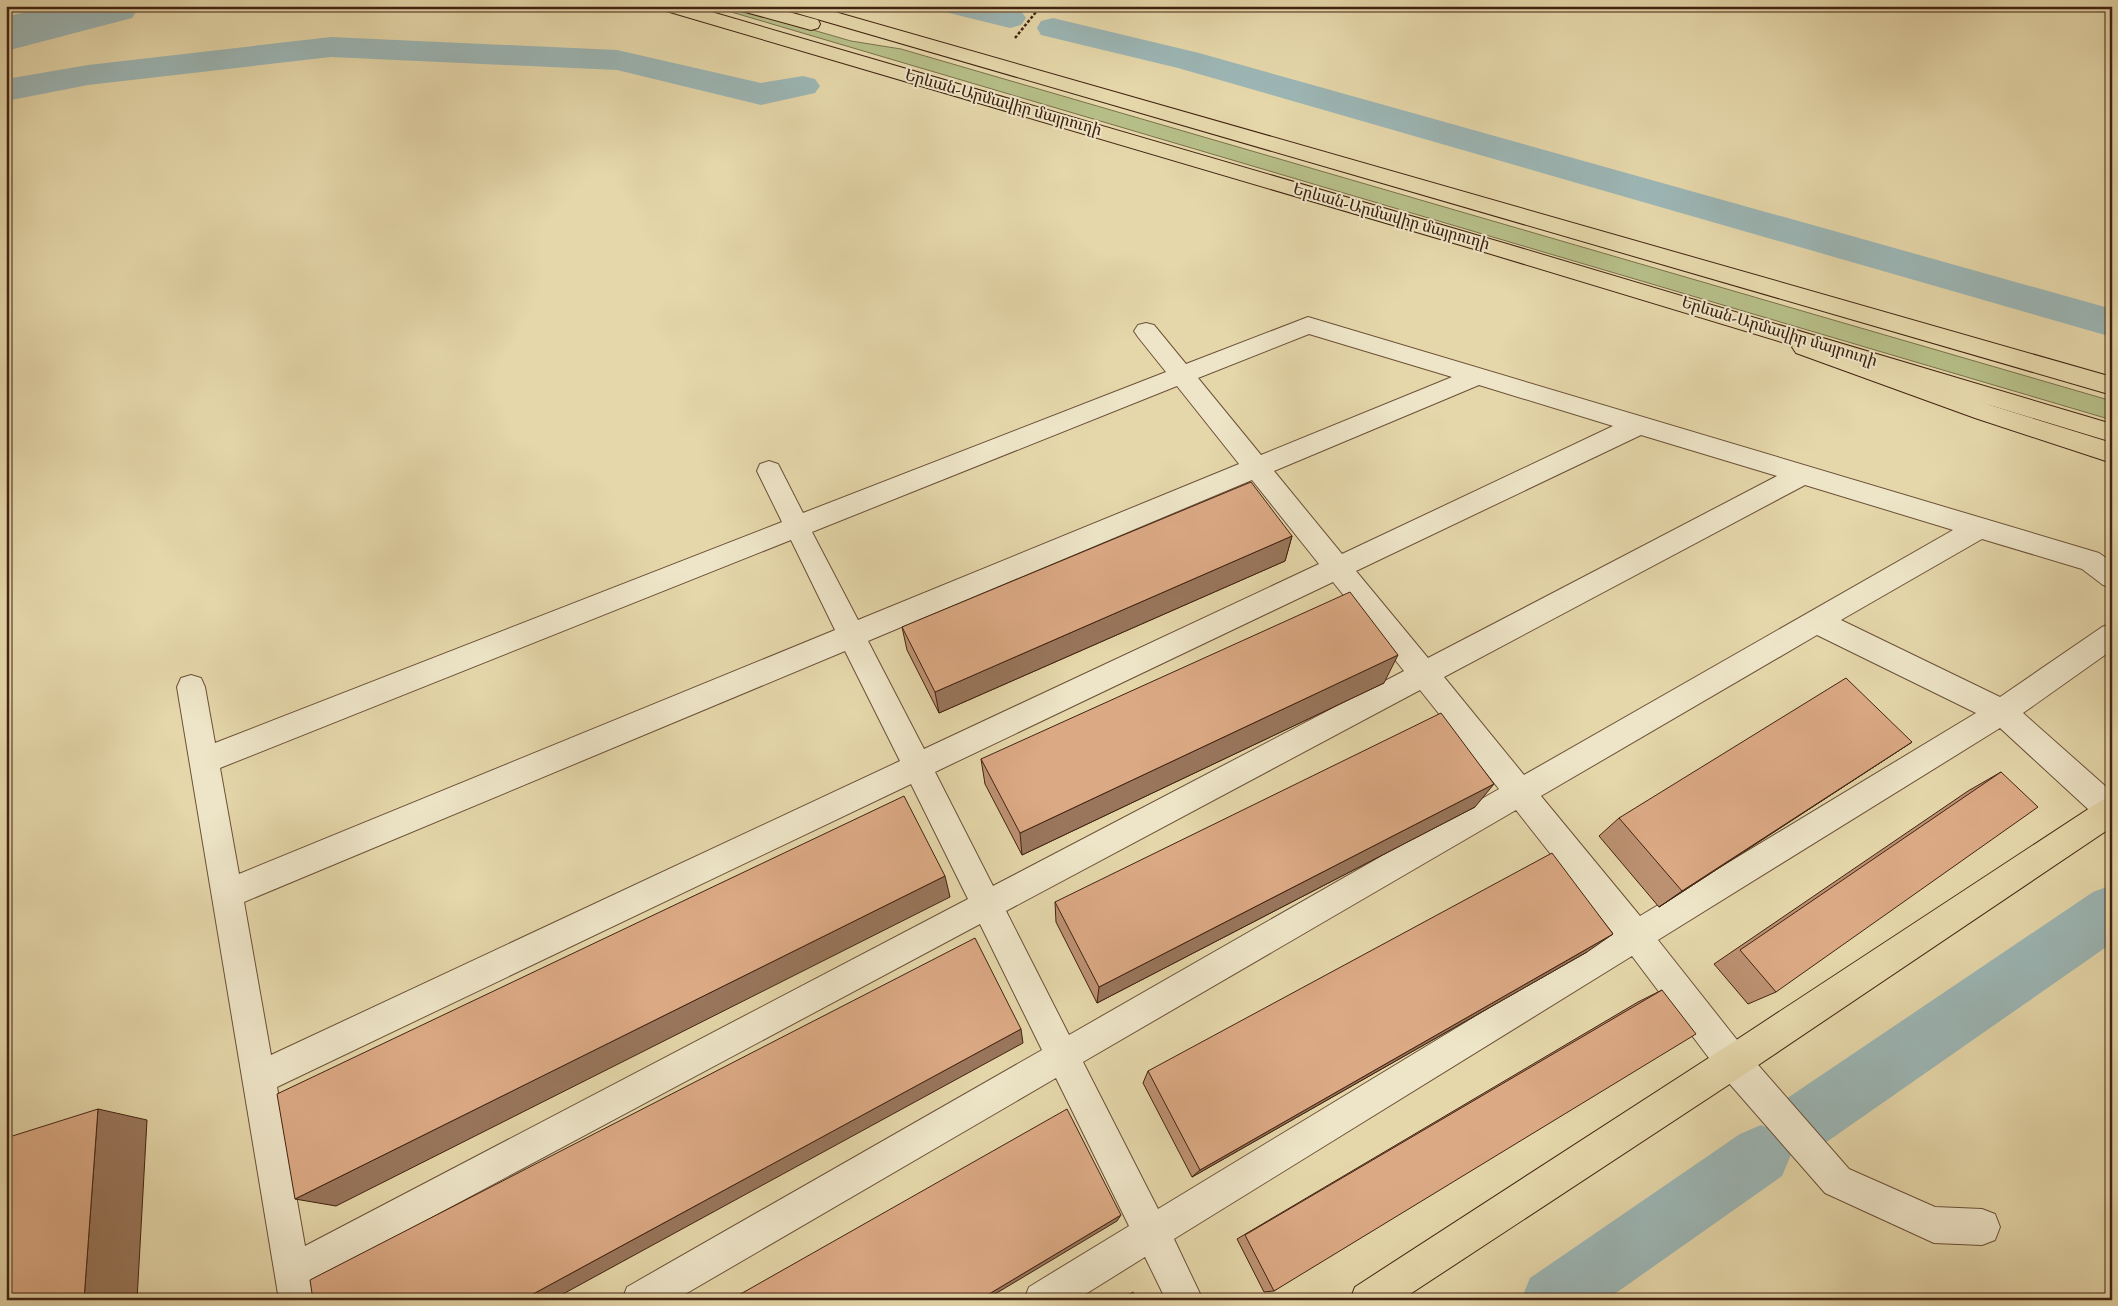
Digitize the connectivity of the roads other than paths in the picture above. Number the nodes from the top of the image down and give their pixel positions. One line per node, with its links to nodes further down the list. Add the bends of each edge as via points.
1 (670, 6): 5 (main road, Երևան-Արմավիր մայրուղի)
2 (745, 6): 4 (main road, via 805,23)
3 (793, 6): 4 (main road, Երևան-Արմավիր մայրուղի)
4 (889, 34): 9 (main road, Երևան-Արմավիր մայրուղի)
5 (1711, 313): 11 (main road, Երևան-Արմավիր մայրուղի); 12 (main road, via 1984,412)
6 (1146, 331): 7 (lane)
7 (1182, 375): 8 (lane, via 1308,326); 13 (lane); 16 (lane)
8 (1478, 376): 10 (lane); 13 (lane)
9 (2112, 386)
10 (1639, 425): 15 (lane); 18 (lane)
11 (2112, 433)
12 (2112, 453)
13 (1257, 468): 18 (lane); 21 (lane)
14 (770, 471): 16 (lane)
15 (1803, 474): 17 (lane); 23 (lane)
16 (798, 527): 21 (lane); 26 (lane)
17 (1980, 527): 19 (lane, via 2090,561); 20 (lane)
18 (1337, 568): 23 (lane); 27 (lane)
19 (2112, 577)
20 (1816, 622): 25 (lane); 28 (lane)
21 (852, 635): 27 (lane); 30 (lane)
22 (2112, 635): 25 (lane)
23 (1424, 674): 28 (lane); 31 (lane)
24 (191, 687): 26 (lane)
25 (2002, 712): 29 (lane); 32 (lane)
26 (204, 761): 30 (lane)
27 (918, 766): 31 (lane); 35 (lane)
28 (1520, 792): 32 (lane); 33 (lane)
29 (2111, 811): 34 (main road)
30 (227, 894): 35 (lane)
31 (987, 905): 33 (lane); 38 (lane)
32 (1636, 936): 34 (lane); 37 (lane)
33 (1063, 1056): 37 (lane); 39 (lane)
34 (1733, 1062): 36 (lane, via 1836,1180 1934,1225); 42 (main road)
35 (259, 1078): 38 (lane)
36 (1982, 1226)
37 (1152, 1232): 40 (lane); 41 (lane)
38 (294, 1286)
39 (640, 1300)
40 (1042, 1300)
41 (1185, 1300)
42 (1368, 1300)

